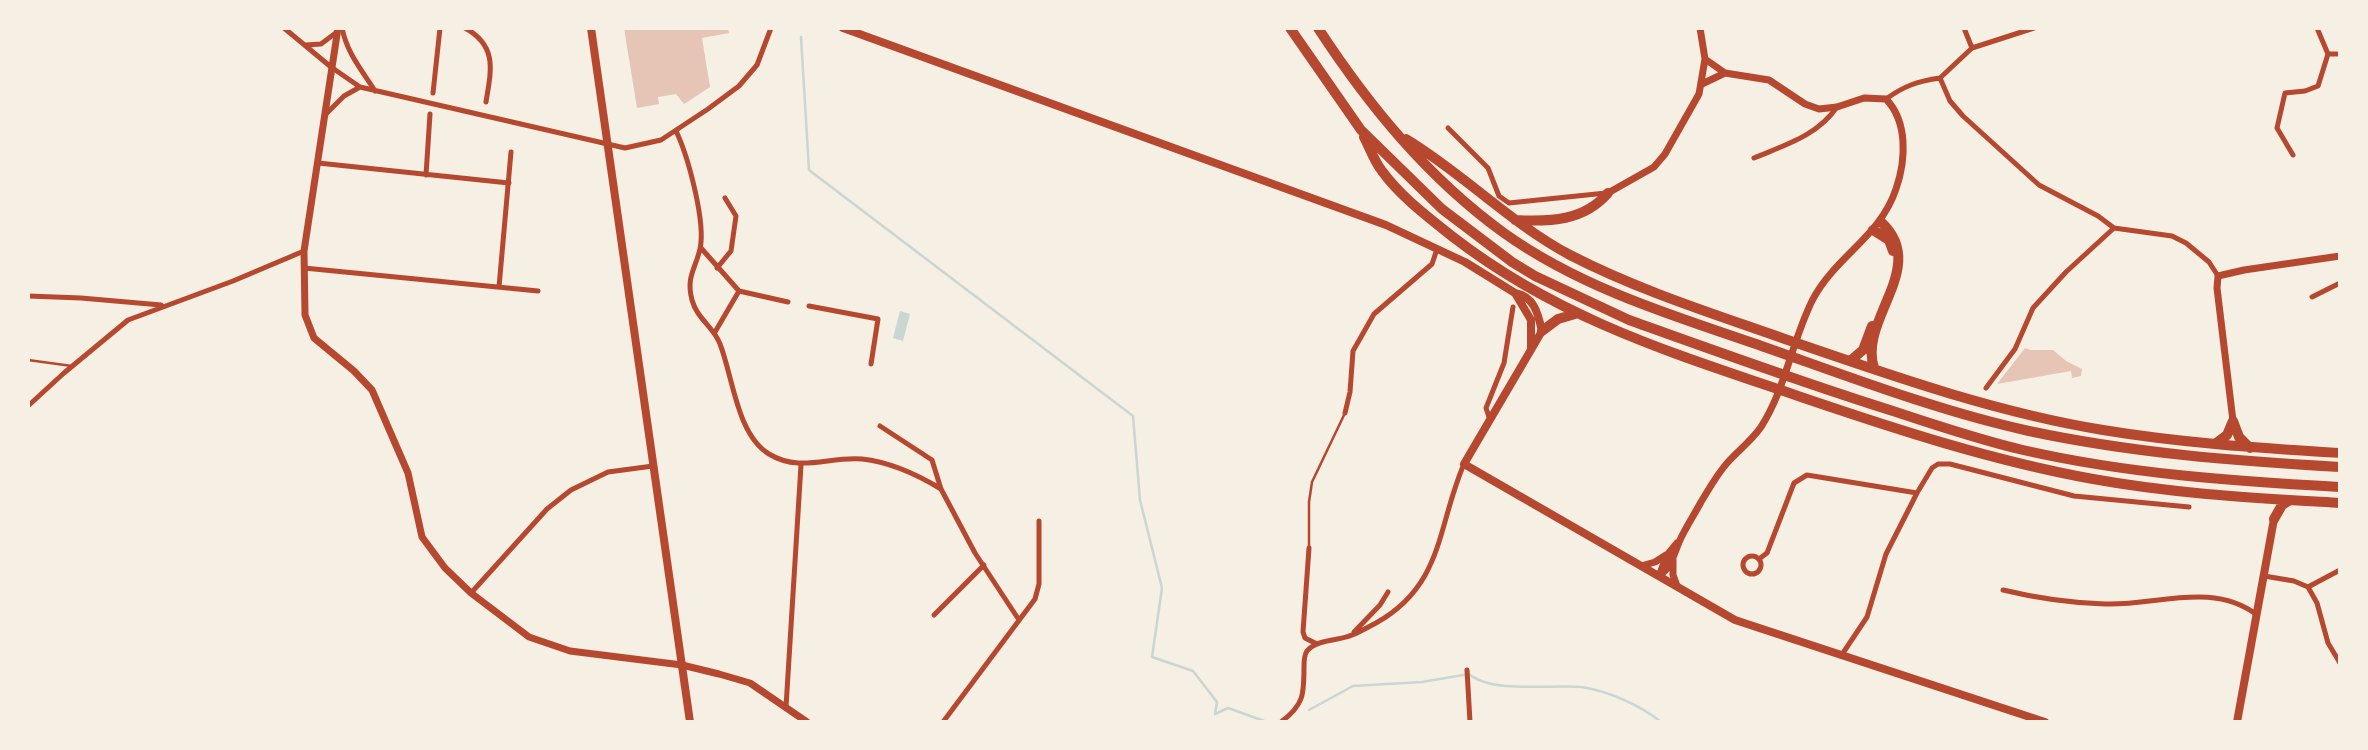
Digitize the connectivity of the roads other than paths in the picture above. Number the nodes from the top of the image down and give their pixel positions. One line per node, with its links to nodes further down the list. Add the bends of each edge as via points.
1 (284, 28): 14 (street)
2 (440, 28): 25 (street)
3 (465, 28): 27 (street, via 482,41 490,57)
4 (591, 28): 35 (main road)
5 (771, 28): 33 (street, via 747,78)
6 (843, 28): 49 (main road, via 1386,225)
7 (1290, 28): 32 (highway)
8 (1318, 28): 34 (highway)
9 (1700, 28): 18 (street)
10 (1964, 28): 15 (street)
11 (2034, 28): 15 (street)
12 (2317, 28): 16 (street)
13 (339, 29): 14 (street, via 321,44); 19 (street); 24 (street)
14 (304, 45): 19 (street)
15 (1972, 48): 21 (street)
16 (2328, 54): 17 (street); 37 (street, via 2318,86 2285,93 2277,128)
17 (2340, 54)
18 (1705, 59): 20 (street); 22 (street)
19 (331, 66): 23 (street); 30 (street)
20 (1725, 73): 22 (street); 28 (street, via 1769,80 1819,109)
21 (1940, 78): 26 (street, via 1902,87); 46 (street, via 1950,101 2022,170)
22 (1702, 84): 42 (street, via 1654,167)
23 (360, 87): 24 (street); 30 (street)
24 (374, 91): 35 (street)
25 (432, 93)
26 (1886, 99): 28 (street, via 1864,98); 45 (street, via 1896,109 1904,160)
27 (486, 102)
28 (1837, 107): 38 (street, via 1815,132)
29 (430, 114): 40 (street)
30 (324, 116): 39 (street)
31 (1448, 128): 42 (street, via 1488,168 1499,196 1509,203)
32 (1361, 130): 66 (highway, via 1381,170 1425,215 1482,260); 88 (highway, via 1441,209 1524,269 1629,320 1830,391 2024,450 2148,473)
33 (676, 131): 35 (street, via 653,143 625,148); 48 (street, via 690,163)
34 (1397, 134): 44 (highway, via 1436,157); 87 (highway, via 1430,172 1503,232 1533,252 1635,302 1840,373 2028,430 2217,460)
35 (608, 145): 86 (main road)
36 (511, 152): 41 (street)
37 (2293, 155)
38 (1754, 158)
39 (318, 163): 40 (street); 50 (street)
40 (426, 175): 41 (street)
41 (509, 183): 56 (street)
42 (1608, 193): 44 (highway, via 1591,209 1570,217)
43 (725, 198): 53 (street, via 736,216 731,251)
44 (1513, 219): 71 (highway, via 1610,274)
45 (1881, 222): 47 (street); 74 (highway, via 1894,236 1899,260 1871,349)
46 (2114, 228): 54 (street, via 2172,236 2208,262); 75 (street, via 2033,308 2015,349)
47 (1873, 230): 71 (highway, via 1889,240 1894,260 1863,350); 98 (street, via 1824,281 1805,315 1772,406 1707,492)
48 (701, 248): 53 (street); 68 (street, via 689,277 692,302)
49 (1437, 249): 59 (main road); 77 (street, via 1432,264 1368,323 1353,351)
50 (304, 251): 52 (street); 63 (street)
51 (2340, 256): 54 (street)
52 (304, 268): 56 (street); 109 (street, via 305,314 314,338 372,390 408,473 422,537)
53 (717, 268): 58 (street)
54 (2218, 276): 79 (street)
55 (2340, 283): 61 (street)
56 (499, 287): 57 (street)
57 (538, 291)
58 (738, 291): 62 (street); 68 (street)
59 (1515, 293): 67 (main road, via 1531,300); 69 (main road, via 1531,320)
60 (28, 296): 63 (street)
61 (2312, 297)
62 (788, 302)
63 (163, 306): 73 (street, via 128,320)
64 (809, 306): 72 (street, via 877,319)
65 (1513, 307): 78 (street, via 1504,363 1486,408)
66 (1575, 314): 67 (highway); 91 (highway, via 1732,374 1964,450 2093,479)
67 (1542, 331): 69 (main road)
68 (715, 332): 85 (street, via 753,438 766,453)
69 (1531, 349): 78 (main road)
70 (28, 360): 73 (lane)
71 (1846, 360): 74 (highway)
72 (871, 364)
73 (72, 366): 76 (street)
74 (1874, 368): 81 (highway, via 2059,421)
75 (1986, 388)
76 (28, 406)
77 (1345, 413): 97 (lane, via 1312,482)
78 (1490, 420): 84 (main road)
79 (2233, 421): 81 (highway, via 2227,435); 82 (highway)
80 (880, 426): 89 (street, via 932,460)
81 (2214, 444): 82 (highway)
82 (2250, 448): 83 (highway)
83 (2340, 453)
84 (1464, 464): 101 (main road); 113 (street, via 1444,534 1426,576 1405,601)
85 (801, 465): 89 (street, via 859,458 882,462); 119 (street)
86 (653, 466): 109 (street, via 608,472 570,489); 117 (main road)
87 (2340, 467)
88 (2340, 487)
89 (941, 489): 100 (street)
90 (1916, 493): 94 (street, via 1932,468 1943,463 2074,496); 99 (street, via 1801,477 1794,483 1767,553); 115 (street, via 1886,554 1867,617)
91 (2261, 500): 92 (highway); 95 (highway)
92 (2290, 500): 93 (highway); 95 (highway)
93 (2340, 503)
94 (2189, 507)
95 (2274, 519): 104 (main road)
96 (1039, 521): 112 (street, via 1039,584 1035,599)
97 (1309, 548): 114 (street, via 1303,632)
98 (1670, 557): 101 (street); 103 (street, via 1666,571); 105 (street)
99 (1759, 559)
100 (984, 565): 110 (street); 112 (street)
101 (1642, 566): 103 (main road)
102 (2340, 569): 106 (street)
103 (1659, 576): 105 (main road)
104 (2264, 576): 106 (street); 111 (main road)
105 (1677, 586): 115 (main road, via 1735,620)
106 (2308, 587): 116 (street)
107 (2003, 590): 111 (street, via 2105,604 2215,596 2246,606)
108 (1388, 592): 113 (street)
109 (471, 593): 117 (street, via 528,637 570,651)
110 (934, 615)
111 (2257, 615): 126 (main road)
112 (1019, 620): 122 (street)
113 (1350, 636): 114 (street)
114 (1317, 644): 123 (street, via 1304,660 1304,694)
115 (1841, 657): 125 (main road)
116 (2340, 663)
117 (681, 665): 119 (street, via 750,683); 120 (main road)
118 (1467, 674): 124 (street)
119 (786, 707): 121 (street)
120 (690, 722)
121 (807, 722)
122 (943, 722)
123 (1281, 722)
124 (1470, 722)
125 (2045, 722)
126 (2237, 722)

